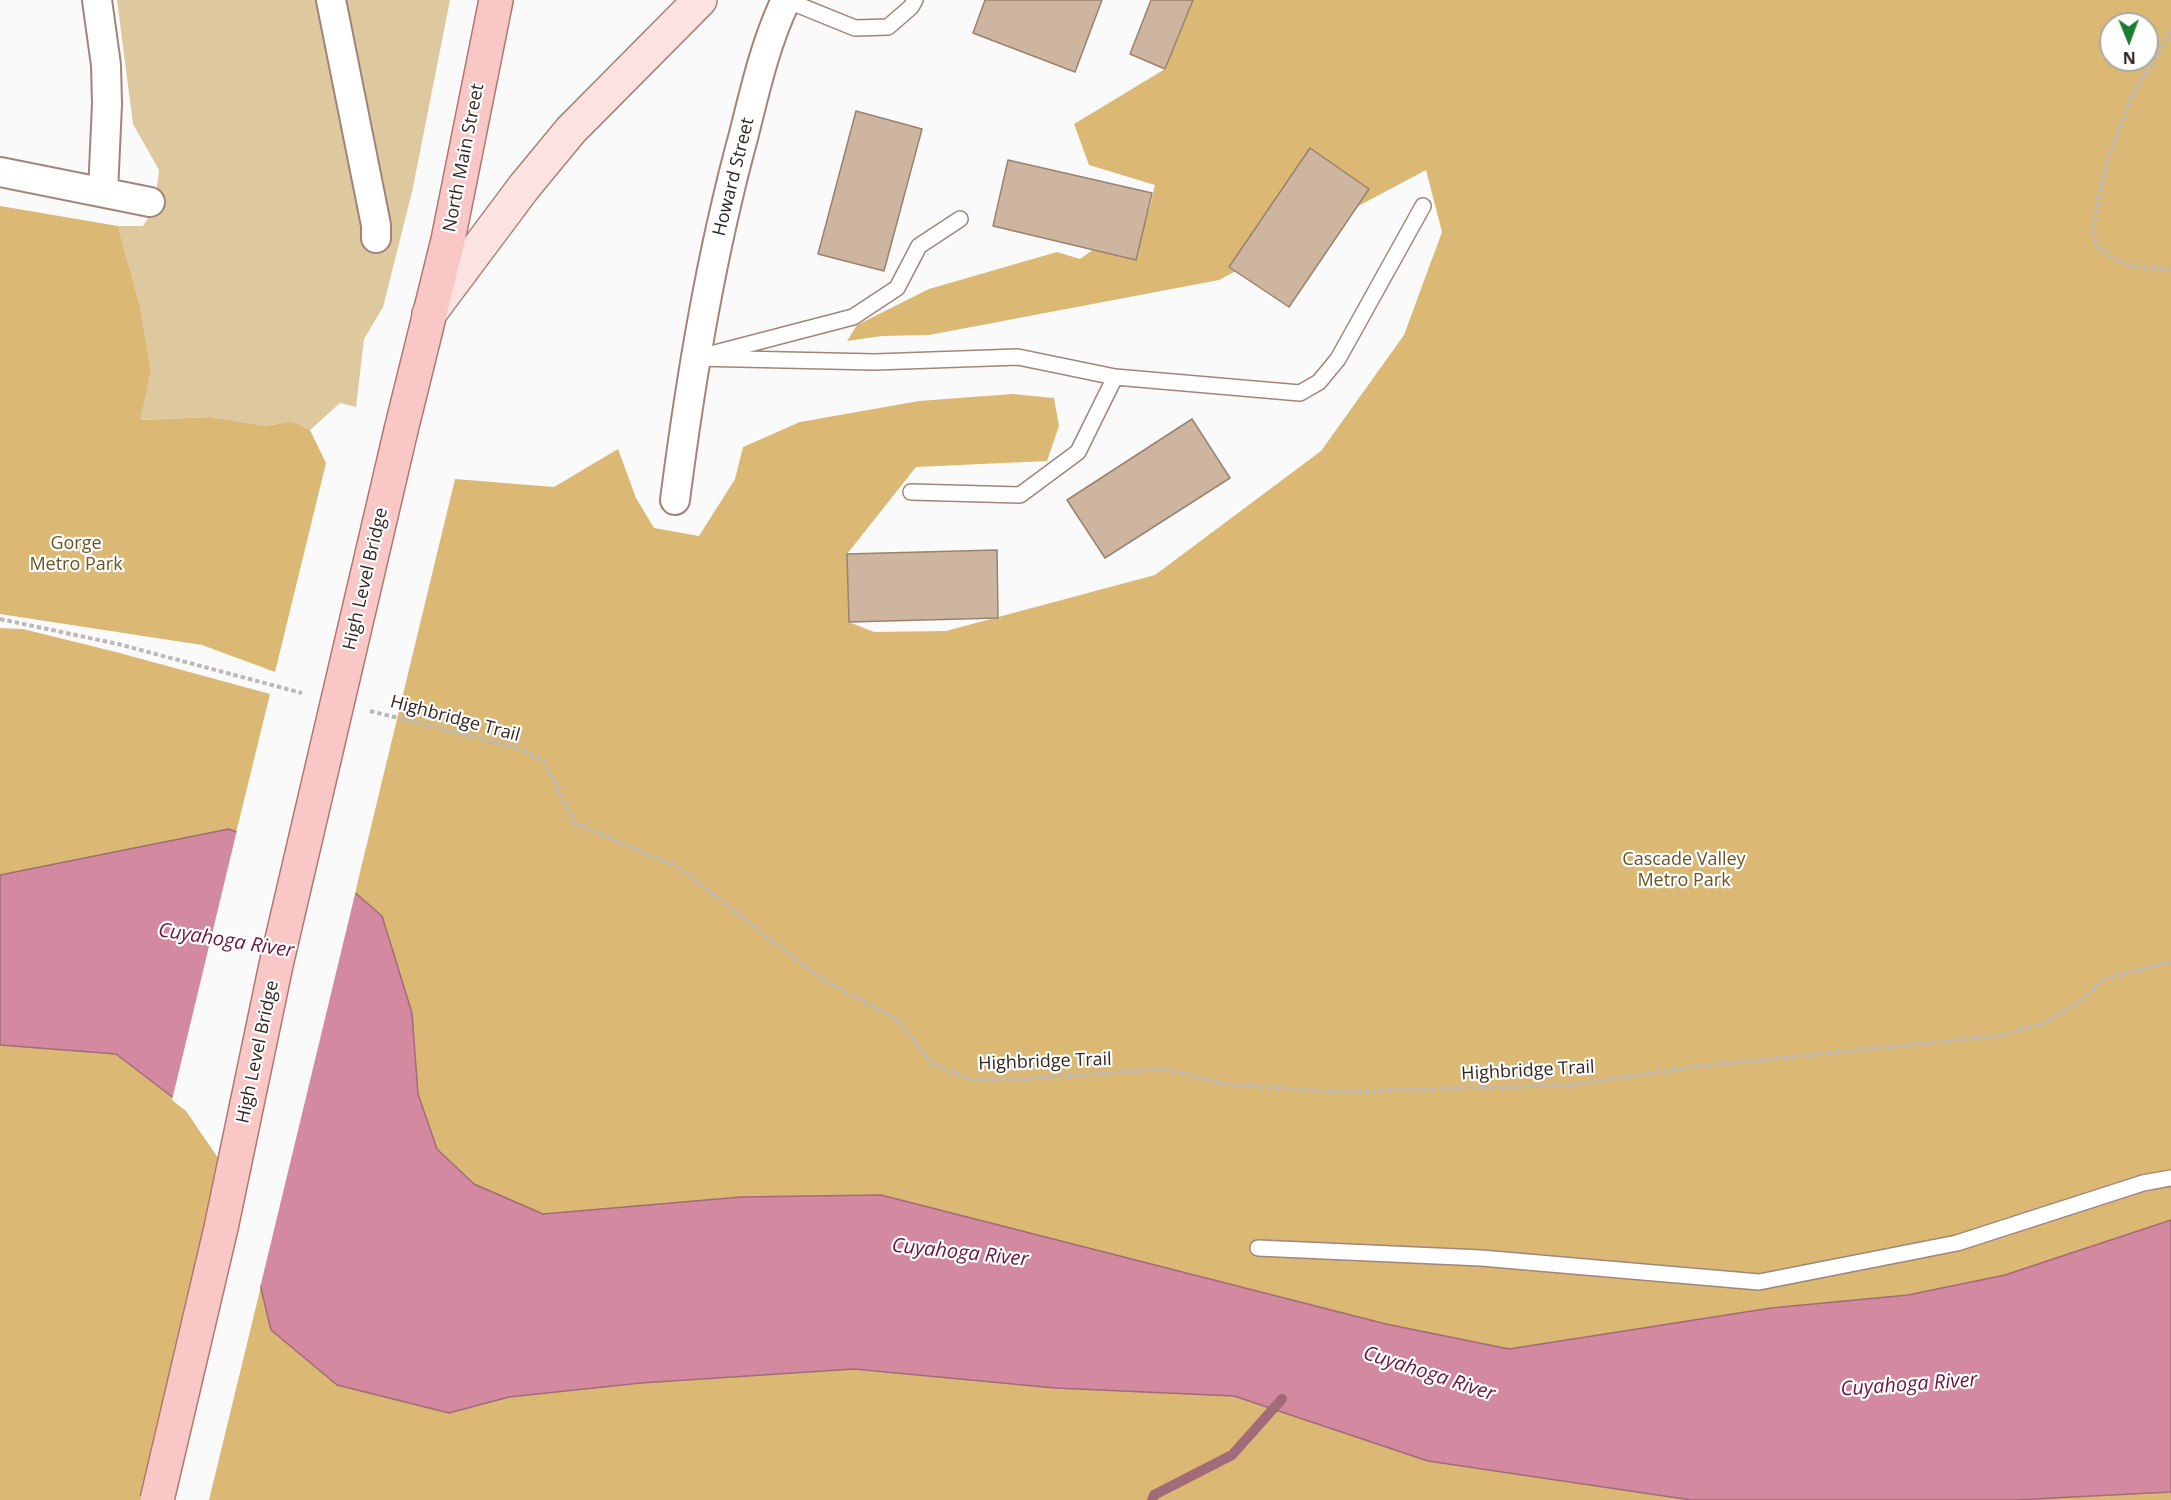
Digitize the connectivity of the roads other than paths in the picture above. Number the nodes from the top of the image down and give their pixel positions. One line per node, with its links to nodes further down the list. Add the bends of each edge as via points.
1 (97, 0): 8 (street, via 106,85)
2 (331, 0): 12 (street)
3 (496, 0): 13 (main road, North Main Street, via 448,240)
4 (700, 0): 13 (main road, via 571,130)
5 (786, 0): 6 (lane, via 855,28 888,27); 14 (street, Howard Street, via 752,101 726,200)
6 (915, 0)
7 (0, 172): 8 (street)
8 (103, 192): 9 (street)
9 (150, 202)
10 (1423, 206): 15 (lane, via 1338,358 1319,382 1300,393)
11 (960, 219): 14 (lane, via 919,246 897,288 853,317)
12 (376, 238)
13 (429, 314): 16 (main road, North Main Street)
14 (694, 358): 15 (lane, via 875,362 1018,357); 18 (street, Howard Street)
15 (1114, 377): 17 (lane, via 1078,452 1020,495)
16 (401, 430): 21 (main road, High Level Bridge, bridge, via 281,942 221,1228)
17 (911, 492)
18 (675, 500)
19 (2171, 1178): 20 (lane, via 2143,1183 1957,1243 1759,1282 1481,1258)
20 (1258, 1248)
21 (157, 1500)

